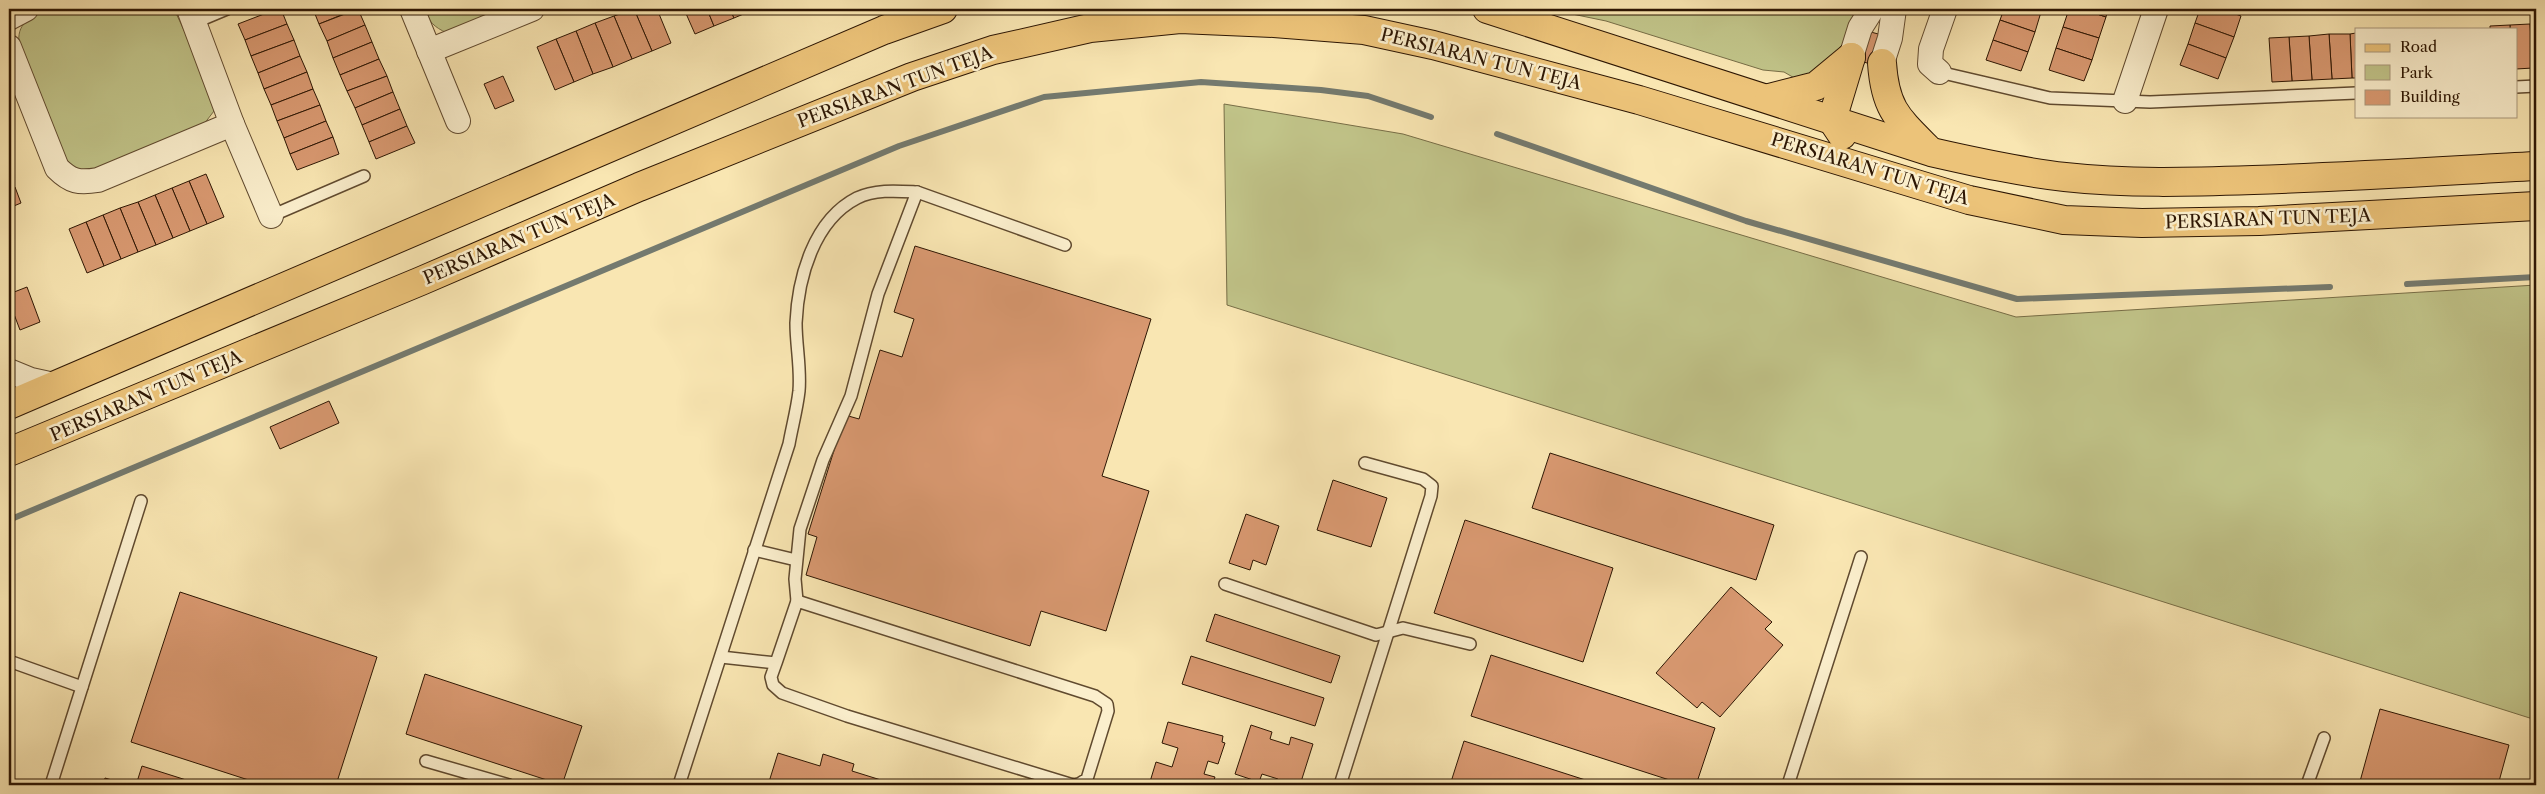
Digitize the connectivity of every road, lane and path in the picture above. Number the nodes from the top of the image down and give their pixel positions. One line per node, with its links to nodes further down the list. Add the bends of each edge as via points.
1 (26, 9): 12 (street)
2 (227, 9): 11 (lane)
3 (412, 9): 14 (street)
4 (532, 9): 14 (street)
5 (943, 9): 34 (main road, via 884,30)
6 (1487, 9): 21 (main road, PERSIARAN TUN TEJA)
7 (1872, 9): 15 (street, via 1860,28)
8 (1894, 9): 16 (street)
9 (1945, 9): 17 (street, via 1931,49 1930,64)
10 (2156, 9): 22 (street)
11 (192, 16): 24 (street)
12 (9, 18)
13 (9, 47): 24 (street, via 57,168 68,179 81,183 98,180)
14 (429, 51): 23 (street)
15 (1851, 57): 21 (main road, via 1816,86); 25 (main road)
16 (1882, 63): 25 (main road); 26 (main road, via 1884,89 1892,110)
17 (1939, 72): 22 (lane, via 2050,98)
18 (2518, 86): 19 (lane)
19 (2536, 86)
20 (2355, 93): 22 (lane)
21 (1767, 99): 25 (main road, PERSIARAN TUN TEJA)
22 (2125, 101)
23 (458, 121)
24 (232, 124): 31 (street)
25 (1843, 136): 26 (main road, PERSIARAN TUN TEJA); 30 (main road, PERSIARAN TUN TEJA, via 1969,200 2064,220 2142,223 2259,221); 36 (main road, PERSIARAN TUN TEJA, via 1639,100 1364,30 1180,19 1090,28 994,50 912,77 639,187 422,281)
26 (1931, 152): 27 (main road, PERSIARAN TUN TEJA, via 2065,177 2160,182 2332,178)
27 (2536, 166)
28 (364, 176): 31 (lane)
29 (917, 192): 32 (lane); 39 (lane, via 891,191 858,198 827,222 818,238 800,294 796,323 799,391 789,444); 41 (lane, via 878,294 851,396 823,460 800,529)
30 (2536, 206)
31 (271, 216)
32 (1065, 245)
33 (9, 371): 34 (street)
34 (54, 385): 35 (main road)
35 (9, 405)
36 (9, 452)
37 (1365, 463): 44 (lane, via 1422,479 1432,486)
38 (141, 501): 49 (lane)
39 (754, 550): 41 (lane); 46 (lane)
40 (1861, 556): 56 (lane)
41 (796, 560): 43 (lane)
42 (1225, 584): 44 (lane, via 1376,634)
43 (797, 601): 48 (lane); 48 (lane, via 1103,701 1108,711 1092,767 1084,782 1073,785 847,716 778,690 771,677)
44 (1389, 630): 45 (lane, via 1403,628); 55 (lane)
45 (1470, 644)
46 (721, 657): 48 (lane); 54 (lane)
47 (9, 661): 49 (lane)
48 (776, 663)
49 (82, 687): 52 (lane)
50 (2324, 738): 57 (lane)
51 (426, 761): 53 (lane)
52 (51, 785)
53 (509, 785)
54 (679, 785)
55 (1340, 785)
56 (1788, 785)
57 (2307, 785)

